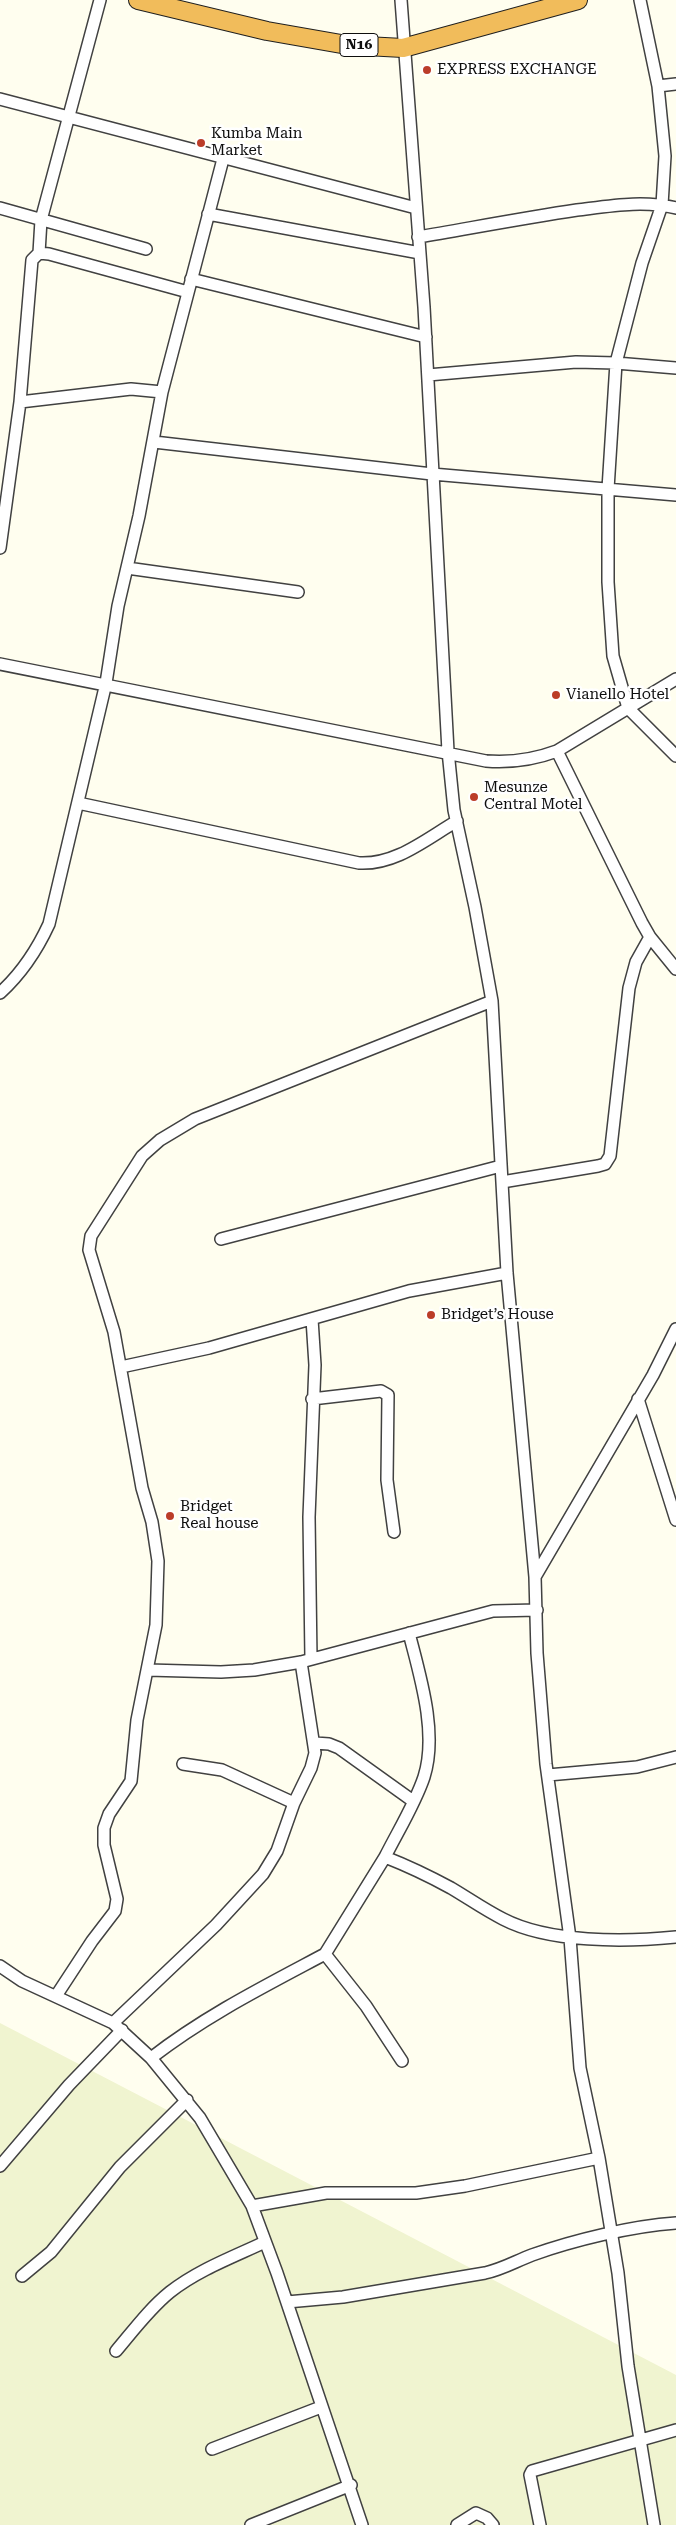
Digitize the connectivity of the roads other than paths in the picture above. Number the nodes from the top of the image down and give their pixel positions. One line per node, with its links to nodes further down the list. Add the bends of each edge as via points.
1 (100, 0): 10 (street)
2 (138, 0): 6 (highway, N16, via 267,31 347,45)
3 (400, 0): 6 (street)
4 (578, 0): 6 (highway, N16)
5 (640, 0): 8 (street)
6 (404, 48): 14 (street)
7 (676, 84): 8 (street)
8 (658, 86): 12 (street, via 665,156)
9 (0, 99): 10 (street)
10 (69, 117): 11 (street); 17 (street)
11 (223, 158): 14 (street); 16 (street)
12 (662, 205): 15 (street); 18 (street, via 618,205); 25 (street, via 642,263)
13 (0, 208): 17 (street)
14 (416, 208): 18 (street)
15 (676, 208)
16 (208, 214): 21 (street); 22 (street)
17 (41, 220): 19 (street); 20 (street)
18 (418, 237): 21 (street)
19 (146, 249)
20 (38, 253): 23 (street); 29 (street, via 32,260)
21 (420, 253): 24 (street)
22 (191, 279): 23 (street); 24 (street)
23 (188, 292): 28 (street)
24 (426, 337): 27 (street)
25 (616, 363): 26 (street); 27 (street, via 576,362); 32 (street)
26 (676, 368)
27 (428, 375): 31 (street)
28 (162, 392): 29 (street, via 131,389); 30 (street)
29 (20, 402): 34 (street)
30 (154, 442): 31 (street); 35 (street)
31 (432, 474): 32 (street); 41 (street)
32 (608, 489): 33 (street); 40 (street, via 608,582 613,656)
33 (676, 495)
34 (0, 548)
35 (128, 568): 36 (street); 39 (street, via 118,606)
36 (298, 592)
37 (0, 664): 39 (street)
38 (676, 679): 40 (street)
39 (106, 684): 41 (street); 44 (street)
40 (628, 708): 42 (street); 43 (street)
41 (448, 751): 42 (street, via 512,763); 45 (street)
42 (557, 751): 46 (street)
43 (676, 756)
44 (78, 803): 45 (street, via 359,863 377,864 394,858); 48 (street, via 49,924 37,950)
45 (456, 821): 49 (street)
46 (650, 937): 47 (street); 51 (street, via 636,962 629,988 610,1156 605,1164 598,1166)
47 (676, 969)
48 (0, 993)
49 (492, 1001): 50 (street); 56 (street, via 195,1119 160,1140 142,1156 89,1242)
50 (500, 1166): 51 (street); 52 (street)
51 (502, 1182): 53 (street)
52 (221, 1240)
53 (507, 1273): 54 (street, via 409,1291); 61 (street)
54 (312, 1319): 56 (street, via 209,1348); 57 (street, via 315,1365)
55 (676, 1329): 58 (street)
56 (122, 1367): 65 (street, via 158,1561 156,1625)
57 (312, 1399): 60 (street, via 381,1391 388,1395 387,1480); 64 (street)
58 (638, 1399): 59 (street); 61 (street)
59 (676, 1520)
60 (394, 1532)
61 (535, 1577): 62 (street)
62 (537, 1610): 63 (street, via 493,1611); 69 (street, via 537,1653)
63 (409, 1633): 64 (street); 70 (street, via 423,1689 429,1746 424,1776)
64 (306, 1660): 65 (street, via 254,1670); 66 (street, via 307,1711)
65 (148, 1670): 77 (street, via 137,1720 131,1781 109,1814 104,1828 104,1845 117,1899 115,1911)
66 (315, 1743): 70 (street, via 339,1748); 71 (street, via 311,1768)
67 (676, 1757): 69 (street, via 637,1767)
68 (183, 1764): 71 (street, via 222,1770)
69 (548, 1775): 74 (street)
70 (413, 1801): 72 (street)
71 (294, 1803): 78 (street, via 277,1851 263,1874)
72 (385, 1857): 74 (street, via 428,1876 504,1920); 75 (street)
73 (676, 1937): 74 (street)
74 (570, 1938): 82 (street, via 580,2068)
75 (325, 1954): 79 (street, via 215,2014); 80 (street, via 366,2006)
76 (0, 1966): 77 (street, via 22,1982)
77 (56, 1996): 78 (street)
78 (118, 2027): 79 (street); 83 (street)
79 (151, 2058): 81 (street)
80 (402, 2061)
81 (187, 2100): 84 (street); 88 (street, via 120,2167 51,2252)
82 (599, 2158): 84 (street, via 416,2193 326,2193); 86 (street)
83 (0, 2166)
84 (252, 2206): 87 (street)
85 (676, 2223): 86 (street)
86 (611, 2233): 89 (street, via 532,2255 503,2269 485,2273 343,2297); 93 (street)
87 (265, 2242): 89 (street); 90 (street, via 204,2270 171,2292 145,2316)
88 (22, 2276)
89 (287, 2302): 91 (street)
90 (116, 2351)
91 (321, 2407): 94 (street); 95 (street)
92 (676, 2430): 93 (street)
93 (640, 2439): 100 (street, via 532,2471 530,2475); 101 (street)
94 (212, 2449)
95 (351, 2485): 96 (street); 97 (street)
96 (251, 2525)
97 (362, 2525)
98 (457, 2525): 99 (street, via 476,2514 487,2518)
99 (493, 2525)
100 (540, 2525)
101 (654, 2525)

